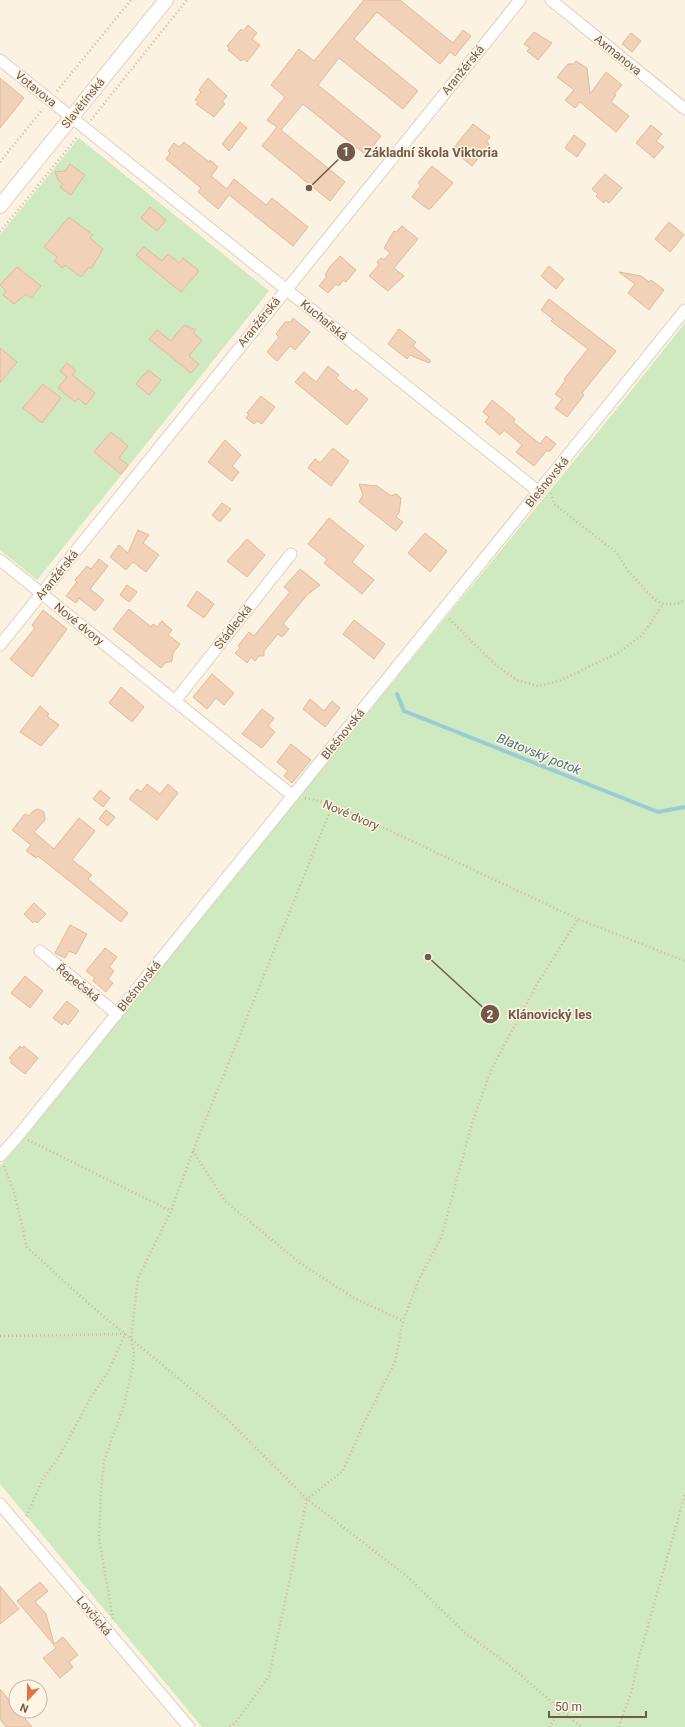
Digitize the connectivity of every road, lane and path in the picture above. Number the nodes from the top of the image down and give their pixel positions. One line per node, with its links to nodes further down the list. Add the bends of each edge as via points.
1 (131, 0): 7 (path)
2 (166, 0): 9 (street, Slavětínská)
3 (187, 0): 10 (path)
4 (520, 0): 14 (street, Aranžérská)
5 (551, 0): 8 (street, Axmanova)
6 (0, 60): 7 (street, Votavova)
7 (50, 100): 9 (street, Votavova); 11 (path)
8 (685, 109)
9 (71, 117): 10 (street, Kuchařská); 12 (street, Slavětínská)
10 (84, 128): 13 (path); 14 (street, Kuchařská)
11 (0, 162)
12 (0, 206)
13 (0, 232)
14 (286, 289): 17 (street, Kuchařská); 20 (street, Aranžérská)
15 (685, 310): 17 (street, Blešnovská)
16 (554, 487): 22 (path, via 550,494 554,504 616,552 628,571 654,599)
17 (539, 492): 23 (street, Blešnovská)
18 (291, 554): 25 (street, Stádlecká)
19 (0, 560): 20 (street, Nové dvory)
20 (41, 594): 24 (street, Aranžérská); 25 (street, Nové dvory)
21 (685, 600): 22 (path, via 677,604)
22 (663, 604): 23 (path, via 642,635 618,653 559,681 538,686 517,680 497,666)
23 (441, 611): 26 (street, Blešnovská)
24 (0, 645)
25 (174, 701): 26 (street, Nové dvory)
26 (293, 796): 27 (path, Nové dvory); 31 (street, Blešnovská)
27 (333, 804): 28 (path, Nové dvory); 33 (path)
28 (578, 919): 30 (path, Nové dvory); 37 (path, via 537,984 492,1068 472,1123 441,1238 419,1279)
29 (40, 951): 31 (street, Řepečská)
30 (685, 961)
31 (117, 1014): 32 (street, Blešnovská)
32 (18, 1136): 34 (street, Blešnovská); 36 (path)
33 (193, 1151): 36 (path); 37 (path, via 226,1201 300,1263 354,1298)
34 (0, 1156)
35 (0, 1163): 38 (path, via 4,1166 14,1192 28,1247)
36 (171, 1211): 40 (path, via 138,1278)
37 (403, 1321): 42 (path, via 395,1362 343,1471)
38 (125, 1334): 39 (path); 40 (path); 44 (path, via 107,1374 91,1397 60,1455 43,1479)
39 (0, 1336)
40 (131, 1339): 42 (path, via 224,1416); 45 (path, via 133,1366 124,1404 104,1461 100,1491 99,1538)
41 (685, 1494): 51 (path)
42 (307, 1499): 46 (path, via 409,1578 464,1632 509,1665); 48 (path, via 269,1676)
43 (0, 1504): 44 (street, Lovčická)
44 (20, 1528): 47 (street, Lovčická)
45 (113, 1620)
46 (561, 1710): 49 (path); 50 (path)
47 (189, 1727)
48 (230, 1727)
49 (549, 1727)
50 (581, 1727)
51 (620, 1727)

